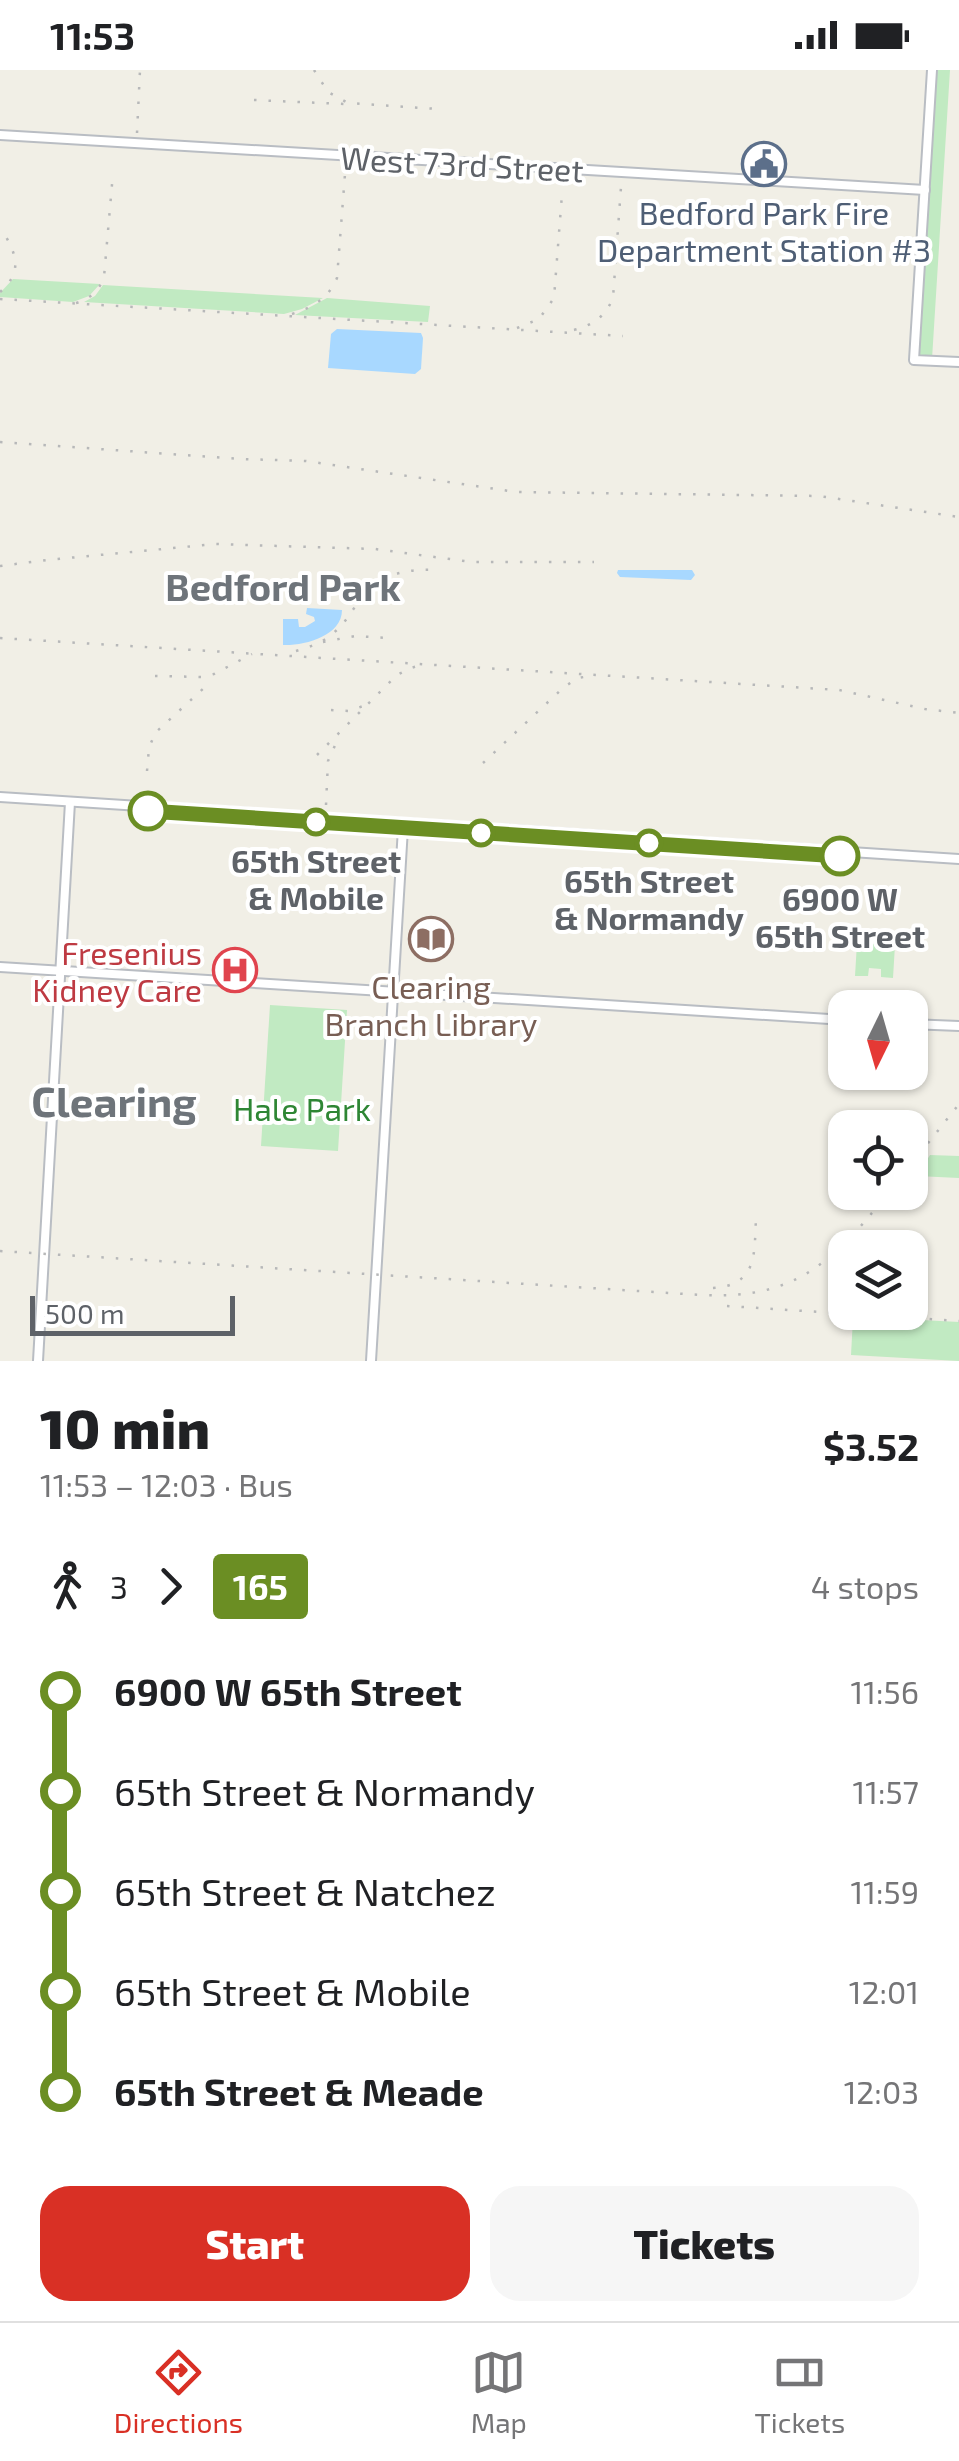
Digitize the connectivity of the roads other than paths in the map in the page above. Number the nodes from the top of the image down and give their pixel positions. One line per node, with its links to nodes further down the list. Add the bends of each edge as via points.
1 (932, 70): 3 (street)
2 (0, 135): 3 (street, West 73rd Street)
3 (925, 190): 4 (street, via 914,360)
4 (959, 362)
5 (0, 799): 6 (street)
6 (70, 804): 7 (street); 11 (street)
7 (130, 808): 8 (street); 9 (street)
8 (403, 828): 9 (street); 12 (street)
9 (959, 861)
10 (0, 967): 11 (street)
11 (60, 970): 12 (street); 16 (street)
12 (394, 991): 13 (street); 17 (street)
13 (828, 1019)
14 (928, 1025): 15 (street)
15 (959, 1026)
16 (38, 1361)
17 (372, 1361)

